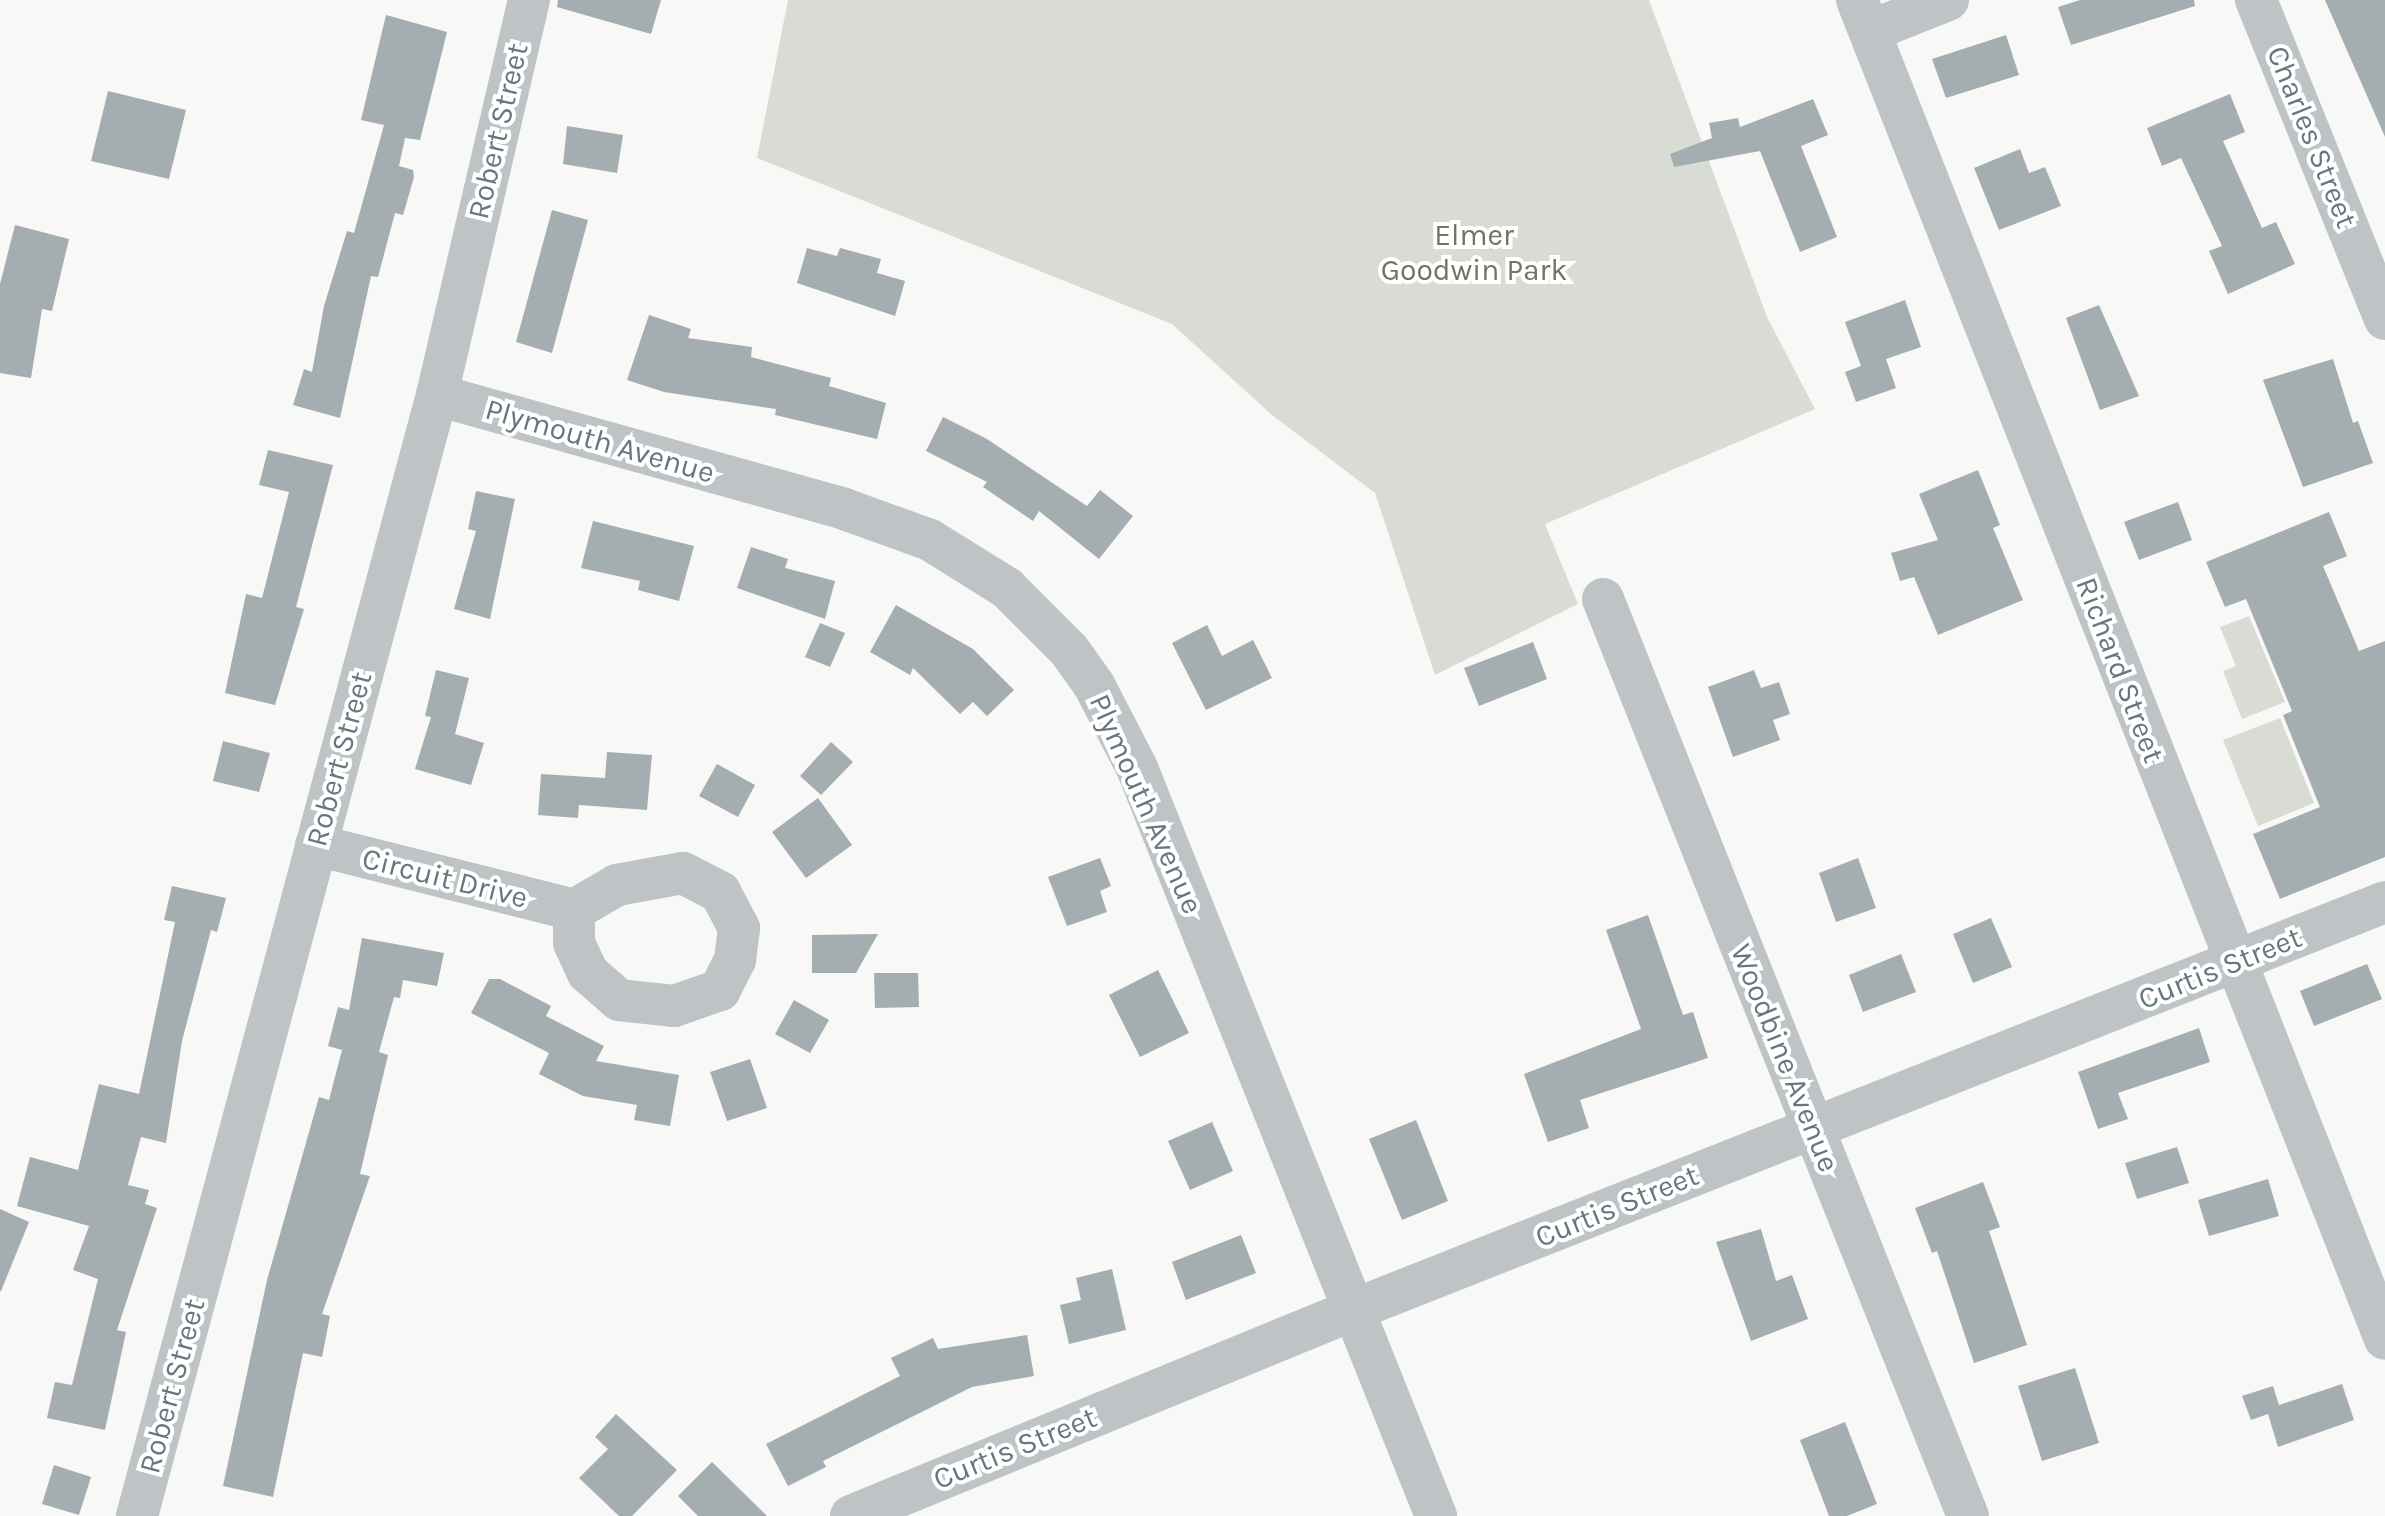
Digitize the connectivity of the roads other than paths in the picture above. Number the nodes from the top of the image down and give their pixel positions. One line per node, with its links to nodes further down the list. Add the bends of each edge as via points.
1 (529, 0): 6 (street, Robert Street)
2 (1948, 0): 4 (street)
3 (2256, 0): 5 (street, Charles Street)
4 (1863, 16): 11 (street, Richard Street)
5 (2385, 319)
6 (437, 395): 8 (street, Robert Street); 13 (street, Plymouth Avenue, via 844,509 930,540 1007,588 1038,617 1094,685 1137,768)
7 (1603, 599): 12 (street, Woodbine Avenue)
8 (316, 845): 10 (street, Circuit Drive); 16 (street, Robert Street)
9 (2385, 902): 11 (street, Curtis Street)
10 (574, 910)
11 (2235, 963): 12 (street, Curtis Street); 14 (street, Richard Street)
12 (1813, 1128): 13 (street, Curtis Street); 19 (street, Woodbine Avenue)
13 (1353, 1310): 15 (street, Curtis Street); 18 (street, Plymouth Avenue)
14 (2385, 1339)
15 (910, 1504): 17 (street, Curtis Street)
16 (137, 1516)
17 (851, 1516)
18 (1436, 1516)
19 (1968, 1516)

